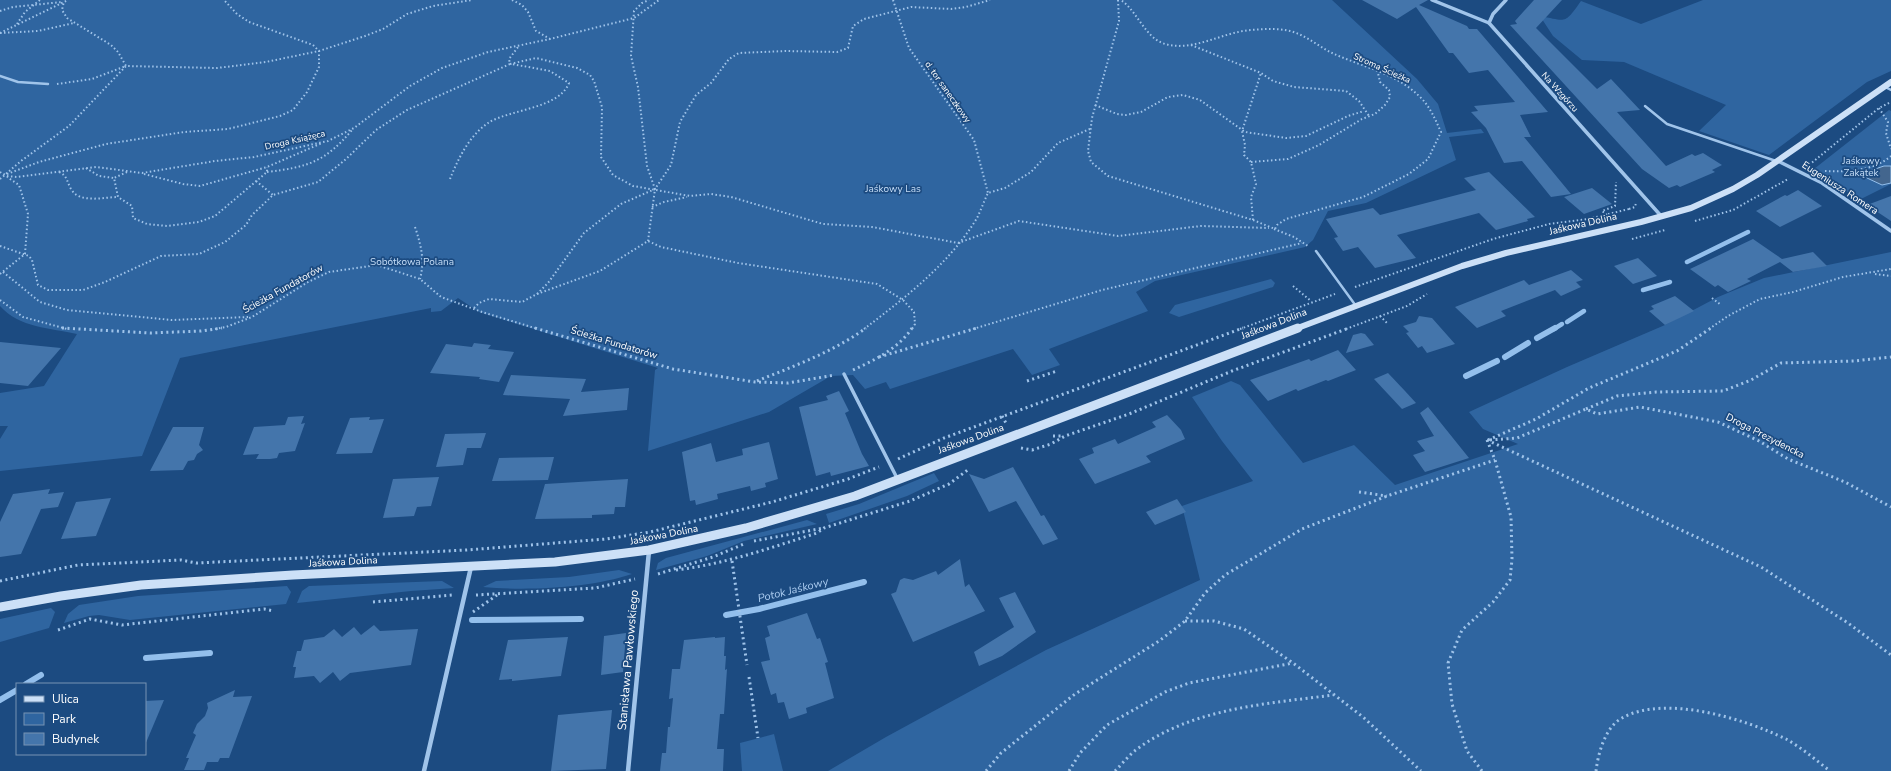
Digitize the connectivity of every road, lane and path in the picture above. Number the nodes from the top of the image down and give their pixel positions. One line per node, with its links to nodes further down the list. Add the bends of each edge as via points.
1 (40, 0): 15 (path)
2 (68, 0): 14 (path)
3 (224, 0): 26 (path, via 249,22 313,45)
4 (472, 0): 26 (path, via 408,14 382,29)
5 (512, 0): 23 (path, via 529,10 536,31)
6 (648, 0): 18 (path, via 634,11)
7 (659, 0): 18 (path, Droga Książęca)
8 (893, 0): 16 (path, d. tor saneczkowy)
9 (990, 0): 16 (path, via 959,8 911,7)
10 (1118, 0): 37 (path, via 1119,21)
11 (1121, 0): 24 (path, Stroma Ścieżka, via 1132,9 1157,41 1166,45)
12 (1432, 0): 20 (street, Na Wzgórzu)
13 (1506, 0): 20 (street, via 1493,14)
14 (64, 1): 15 (path); 19 (path, via 63,14); 21 (path)
15 (35, 4): 17 (path); 21 (path, via 25,12)
16 (896, 10): 64 (path, via 864,19 853,26 848,48 837,52 739,53 729,59 711,83 696,95 680,122 670,165); 65 (path, d. tor saneczkowy, via 909,48 974,140)
17 (0, 11)
18 (634, 18): 23 (path, Droga Książęca); 64 (path, via 631,56 638,87 647,166)
19 (74, 23): 22 (path, via 23,34); 28 (path, via 118,51)
20 (1490, 23): 71 (street, Na Wzgórzu)
21 (17, 24): 22 (path)
22 (0, 33)
23 (550, 40): 25 (path, Droga Książęca)
24 (1191, 44): 29 (path); 30 (path, Stroma Ścieżka, via 1233,32 1285,30 1304,36 1326,50)
25 (518, 47): 27 (path, via 509,60); 42 (path, Droga Książęca, via 488,52 442,68 410,86)
26 (319, 51): 28 (path, via 260,63 217,68); 58 (path, via 319,67 307,92 293,110 280,116 228,129 184,132 106,144 39,162)
27 (510, 64): 61 (path, via 540,68 564,77 569,83 565,92 559,96 506,114 487,124 471,140); 64 (path, via 536,58 577,68 590,75 602,107 601,157 613,174 633,186); 66 (path, via 407,110 376,130 318,182)
28 (126, 66): 33 (path, via 92,79); 58 (path, via 69,126)
29 (1261, 73): 40 (path, via 1273,81 1294,87 1346,91 1359,101 1365,108); 44 (path)
30 (1378, 73): 41 (path, via 1380,82 1389,90 1390,97 1385,105); 75 (path, Stroma Ścieżka, via 1414,91 1433,114 1441,132 1428,159 1409,174 1363,197 1286,219)
31 (0, 76): 33 (lane, via 18,82)
32 (1891, 82): 34 (street, Jaśkowa Dolina)
33 (48, 84)
34 (1884, 86): 35 (lane); 48 (street, Jaśkowa Dolina)
35 (1891, 90)
36 (1890, 103): 39 (path)
37 (1096, 105): 43 (path); 44 (path, via 1114,115 1128,116 1172,96 1183,95 1203,102)
38 (1645, 106): 48 (lane, via 1667,124)
39 (1879, 108): 46 (path, via 1888,122 1886,133); 52 (path)
40 (1364, 111): 41 (path); 44 (path, via 1344,116 1305,136 1276,137)
41 (1369, 116): 49 (path, via 1330,139 1288,159)
42 (354, 128): 45 (path, Droga Książęca); 56 (path, via 342,143 319,162 305,167)
43 (1092, 128): 65 (path, via 1058,143 1031,172 1005,188); 72 (path, via 1087,155 1092,166 1108,176)
44 (1242, 131): 49 (path, via 1244,155)
45 (328, 141): 50 (path); 57 (path, Droga Książęca, via 254,157)
46 (1891, 149)
47 (1891, 156): 52 (path, via 1887,161 1856,170)
48 (1778, 161): 52 (street, Eugeniusza Romera); 71 (street, Jaśkowa Dolina, via 1717,197)
49 (1251, 162): 72 (path, via 1256,184 1252,190 1250,203)
50 (266, 167): 56 (path); 57 (path, via 200,186)
51 (86, 168): 53 (path, Droga Książęca); 55 (path, Droga Książęca); 59 (path, via 91,174 101,178)
52 (1803, 170): 73 (path, via 1733,210); 77 (street, Eugeniusza Romera)
53 (56, 171): 58 (path, Droga Książęca, via 16,177); 68 (path, via 66,176 76,195 90,198)
54 (0, 172): 58 (path)
55 (127, 172): 57 (path, Droga Książęca); 59 (path)
56 (267, 172): 62 (path)
57 (142, 173)
58 (6, 175): 60 (path); 84 (path, via 19,185 28,214)
59 (114, 178): 68 (path)
60 (0, 179)
61 (450, 179)
62 (256, 181): 66 (path); 68 (path, via 215,216 200,222 179,225 147,224 133,218 132,206)
63 (1616, 182): 70 (path, via 1615,206 1602,211)
64 (655, 189): 67 (path); 69 (path); 92 (path, via 621,204 584,233)
65 (988, 192): 80 (path, via 976,218)
66 (273, 195): 84 (path, via 252,215 246,225 225,242 199,254 161,256 84,290 48,290 38,285 32,260)
67 (690, 196): 69 (path); 80 (path, via 711,194 731,197 823,224 872,227)
68 (118, 197)
69 (652, 207): 79 (path)
70 (1607, 215)
71 (1662, 216): 99 (street, Jaśkowa Dolina, via 1506,253 1462,266)
72 (1253, 220): 75 (path)
73 (1688, 223)
74 (415, 227): 89 (path, via 423,249 424,267)
75 (1275, 229): 80 (path, via 1201,226 1118,236 1019,221); 81 (path)
76 (1666, 230): 78 (path)
77 (1891, 231)
78 (1630, 239)
79 (648, 241): 92 (path, via 608,267 576,282); 96 (path, via 662,247 738,263 877,284)
80 (958, 243): 96 (path, via 936,269)
81 (1303, 243): 83 (path); 105 (path, via 1102,290)
82 (0, 246): 84 (path)
83 (1316, 251): 99 (lane)
84 (25, 254): 86 (path)
85 (1891, 269): 87 (path)
86 (1, 273): 102 (path, via 40,302 67,310 172,320)
87 (1873, 274): 88 (path); 111 (path, via 1843,277 1814,287 1760,299 1728,316 1678,351 1589,388 1536,418)
88 (1891, 276)
89 (420, 280): 100 (path, Ścieżka Fundatorów, via 441,297); 102 (path, Ścieżka Fundatorów, via 377,265 329,272)
90 (1293, 286): 97 (path)
91 (1431, 291): 101 (path, via 1407,306)
92 (537, 294): 100 (path, via 522,302 489,299)
93 (1323, 298): 97 (path)
94 (1712, 298): 98 (path)
95 (0, 300): 102 (path, Ścieżka Fundatorów, via 18,314 44,324 68,329 119,333 201,331 226,327)
96 (903, 300): 105 (path, via 914,312 915,324 904,340); 109 (path, via 849,340)
97 (1312, 302): 114 (path, via 959,432)
98 (1721, 305)
99 (1356, 306): 116 (street, Jaśkowa Dolina)
100 (474, 308): 109 (path, Ścieżka Fundatorów, via 673,369)
101 (1380, 316): 103 (path); 112 (path, via 1232,371 1129,414 1065,436 1051,444 1032,450 1021,448)
102 (252, 317)
103 (1388, 324)
104 (1891, 357): 110 (path, via 1782,364 1722,391 1656,392 1617,396)
105 (874, 359): 107 (path, Ścieżka Fundatorów)
106 (1057, 371): 108 (path)
107 (844, 374): 109 (path, Ścieżka Fundatorów, via 788,382); 114 (lane)
108 (1027, 381)
109 (755, 382)
110 (1586, 409): 111 (path, via 1517,438); 119 (path, Droga Prezydencka, via 1597,414 1640,406 1718,422 1759,440 1788,459 1845,482)
111 (1487, 440): 113 (path); 137 (path, via 1761,567 1848,623)
112 (1013, 451)
113 (1495, 460): 118 (path); 149 (path, via 1511,517 1510,580 1493,602 1462,630 1448,663 1452,704 1467,750)
114 (890, 463): 116 (lane); 128 (path, via 848,479 772,502 650,532 606,539 466,550 211,563 180,560 106,563 78,565)
115 (972, 467): 120 (path, via 949,484 910,501)
116 (898, 479): 123 (street, Jaśkowa Dolina, via 855,496 780,519)
117 (1359, 492): 118 (path)
118 (1387, 496): 135 (path, via 1302,529 1225,575 1205,594)
119 (1891, 507)
120 (824, 528): 121 (path); 124 (path, via 817,533 764,552)
121 (751, 542)
122 (746, 543): 126 (path)
123 (649, 550): 125 (street, Jaśkowa Dolina, via 555,562); 127 (street, Stanisława Pawłowskiego)
124 (732, 560): 126 (path); 139 (path)
125 (472, 567): 130 (street); 132 (street, Jaśkowa Dolina, via 141,585)
126 (672, 570): 127 (path)
127 (646, 577): 129 (path, via 595,588); 144 (street, Stanisława Pawłowskiego)
128 (0, 581)
129 (498, 594): 130 (path); 134 (path)
130 (465, 595): 131 (path); 143 (street)
131 (374, 602)
132 (0, 607)
133 (274, 611): 136 (path, via 264,608 122,625 90,619)
134 (473, 612)
135 (1185, 621): 138 (path, via 1214,620 1244,629); 145 (path, via 1075,694 1001,753)
136 (58, 630)
137 (1891, 655)
138 (1293, 663): 141 (path); 146 (path, via 1189,683 1165,692 1107,725 1080,754)
139 (747, 665)
140 (749, 677): 142 (path)
141 (1333, 695): 147 (path, via 1197,718 1160,733 1126,758); 148 (path, via 1363,717)
142 (758, 738)
143 (424, 771)
144 (628, 771)
145 (986, 771)
146 (1069, 771)
147 (1115, 771)
148 (1421, 771)
149 (1482, 771)
150 (1596, 771): 151 (path, via 1596,760 1605,737 1622,718 1650,709 1709,713 1741,722 1785,739)
151 (1830, 771)

